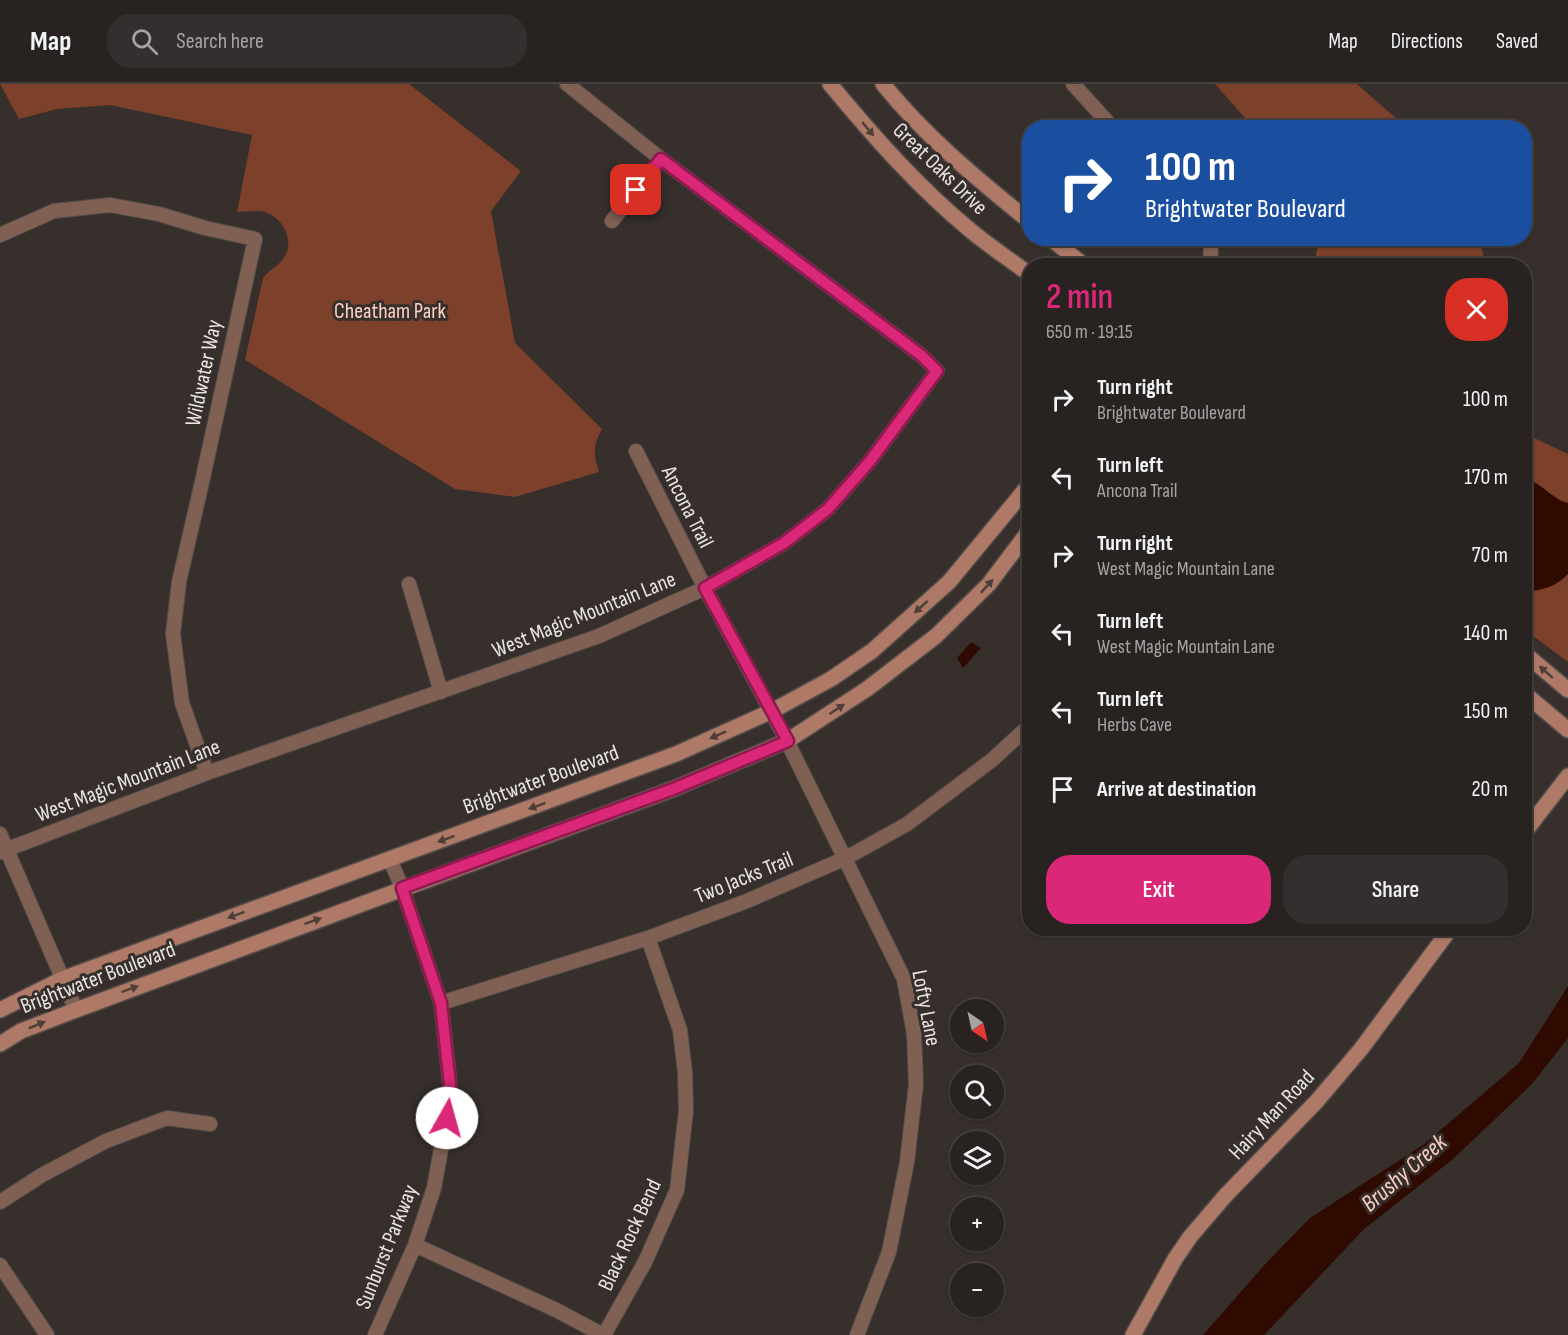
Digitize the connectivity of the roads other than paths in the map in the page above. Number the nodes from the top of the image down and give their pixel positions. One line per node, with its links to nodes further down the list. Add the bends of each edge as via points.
1 (567, 84): 6 (street, West Magic Mountain Lane)
2 (830, 84): 12 (street, Great Oaks Drive, one-way to 12, via 923,188)
3 (883, 84): 7 (street, Great Oaks Drive, via 929,135)
4 (1073, 84): 5 (street)
5 (1106, 120)
6 (661, 159): 8 (street); 17 (street, West Magic Mountain Lane, via 937,371 870,461 828,509 784,543)
7 (1022, 215)
8 (612, 222)
9 (0, 235): 26 (street, Wildwater Way, via 54,211 110,205 255,239 179,582 173,634 182,703)
10 (1060, 246): 11 (street)
11 (1076, 258)
12 (1022, 269)
13 (636, 451): 17 (street, Ancona Trail)
14 (1022, 493): 22 (street, Brightwater Boulevard, one-way to 22, via 949,582 872,651)
15 (1022, 540): 25 (street, Brightwater Boulevard, one-way to 15, via 867,689 936,636 989,584)
16 (409, 584): 20 (street)
17 (705, 588): 20 (street, West Magic Mountain Lane, via 599,636); 22 (street, Ancona Trail)
18 (1532, 660): 19 (street, one-way to 18)
19 (1568, 690)
20 (441, 692): 26 (street, West Magic Mountain Lane)
21 (1532, 700): 23 (street)
22 (772, 711): 25 (street, Ancona Trail); 32 (street, Brightwater Boulevard, one-way to 32, via 676,754)
23 (1568, 730)
24 (1022, 732): 31 (street, Two Jacks Trail, via 907,824)
25 (788, 741): 31 (street, Lofty Lane); 33 (street, Brightwater Boulevard, via 673,789)
26 (207, 773): 30 (street, West Magic Mountain Lane)
27 (1568, 776): 28 (street)
28 (1532, 823)
29 (0, 834): 30 (street)
30 (3, 851): 36 (street)
31 (846, 858): 35 (street, Two Jacks Trail); 48 (street, Lofty Lane, via 904,979 914,1034 916,1084 907,1162 890,1252)
32 (390, 859): 33 (street, Sunburst Parkway); 36 (street, Brightwater Boulevard, one-way to 36)
33 (402, 888): 37 (street, Sunburst Parkway); 39 (street, Brightwater Boulevard, one-way to 33)
34 (1446, 936): 49 (street, Hairy Man Road, via 1317,1101 1190,1237)
35 (648, 938): 37 (street, Two Jacks Trail); 47 (street, Black Rock Bend, via 680,1030 686,1111 678,1190 645,1262)
36 (62, 980): 38 (street, Brightwater Boulevard); 39 (street)
37 (441, 1003): 43 (street, Sunburst Parkway, via 451,1094 434,1188)
38 (0, 1010)
39 (76, 1010): 40 (street, Brightwater Boulevard, one-way to 39)
40 (0, 1044)
41 (210, 1124): 42 (street, via 167,1118 106,1141)
42 (0, 1202)
43 (415, 1245): 46 (street, Sunburst Parkway); 47 (street, Black Rock Bend)
44 (0, 1264): 45 (street)
45 (47, 1335)
46 (375, 1335)
47 (604, 1335)
48 (857, 1335)
49 (1132, 1335)

